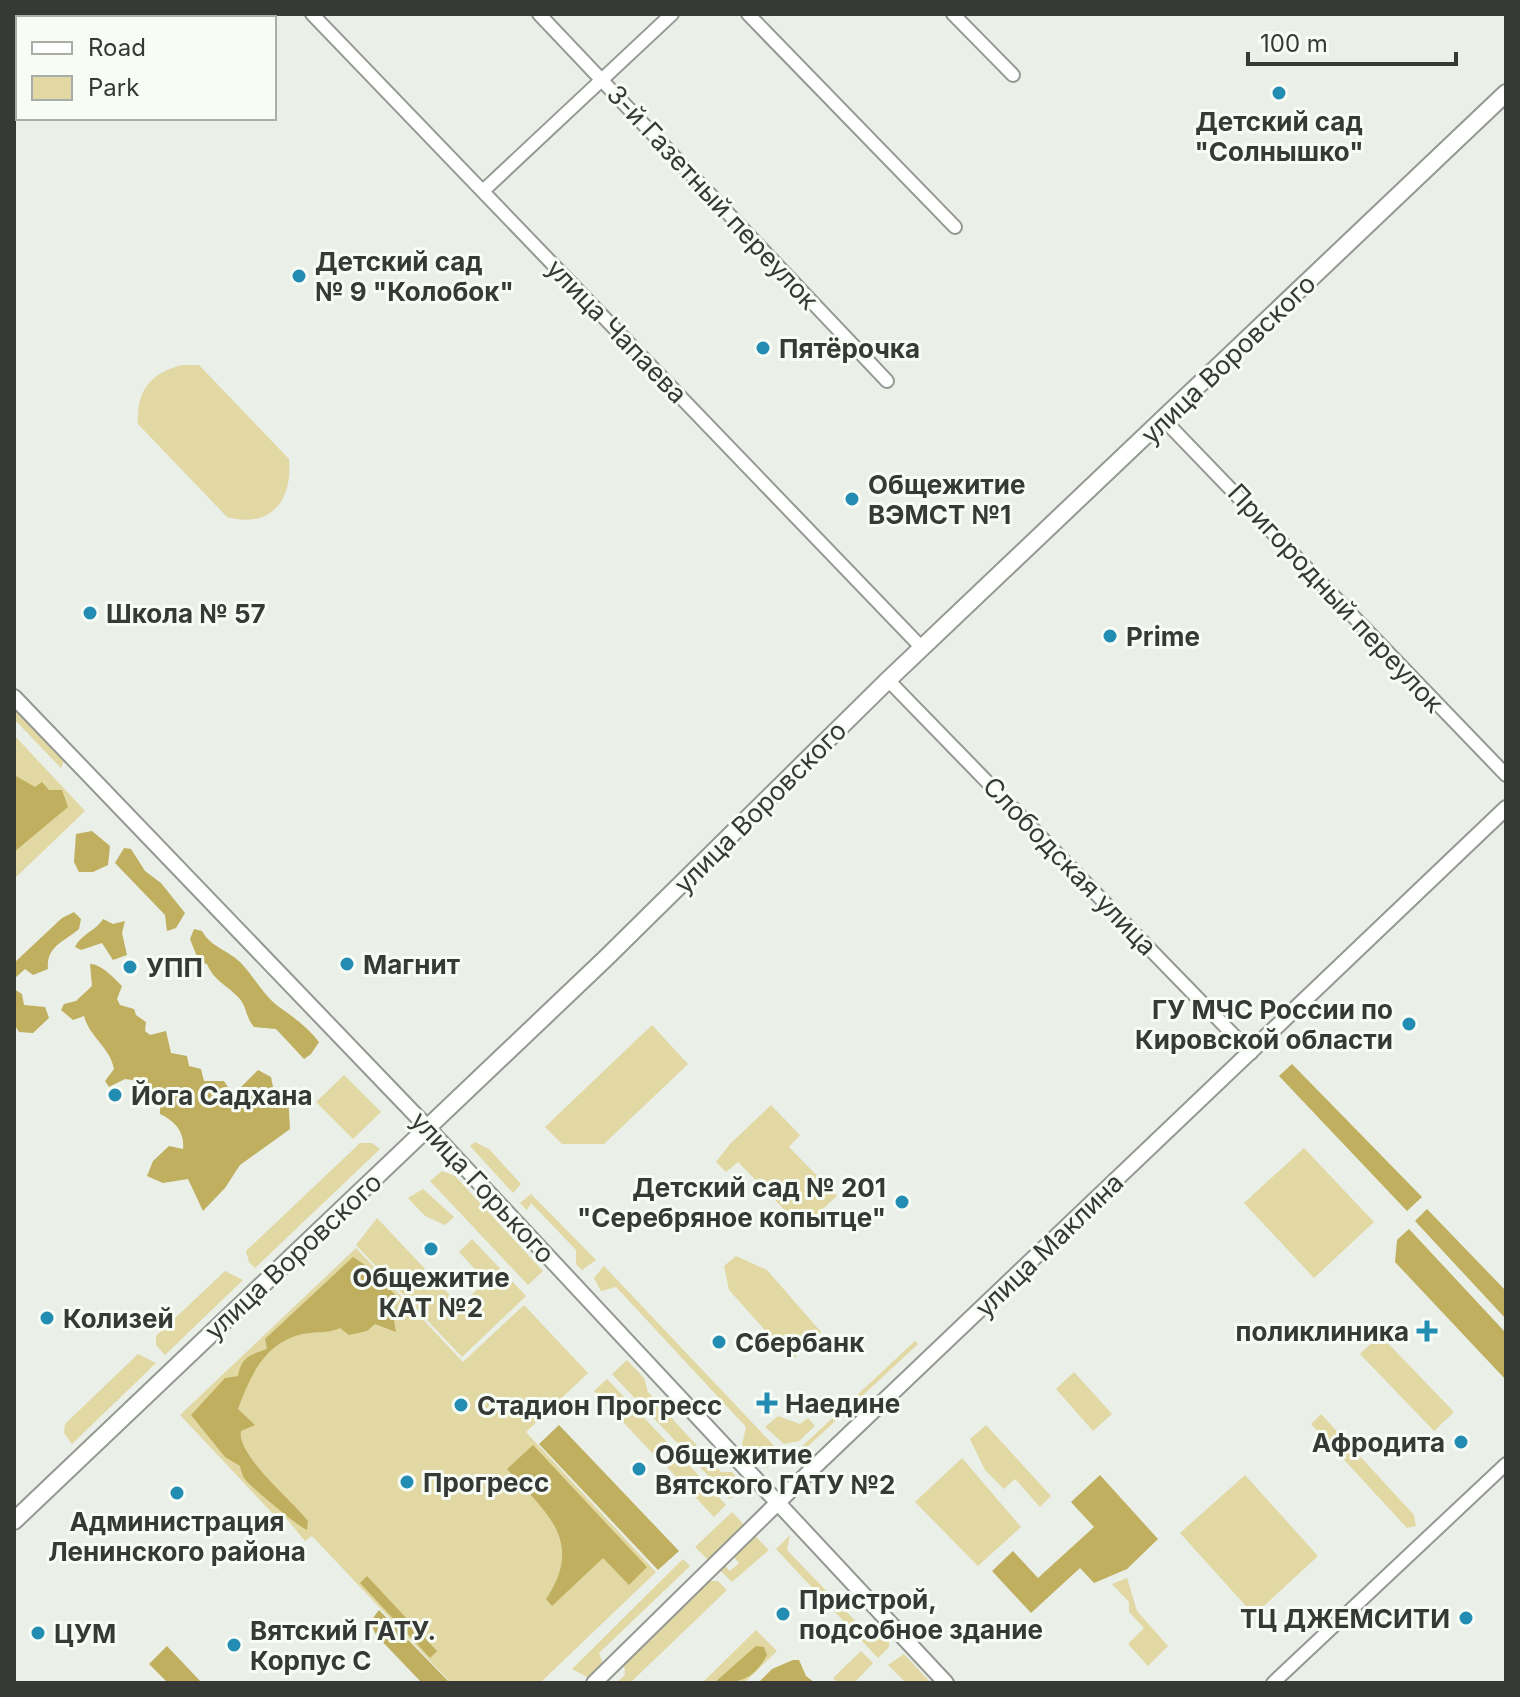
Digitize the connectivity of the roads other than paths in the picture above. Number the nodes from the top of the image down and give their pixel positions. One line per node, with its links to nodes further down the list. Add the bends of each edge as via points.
1 (312, 14): 9 (street, улица Чапаева)
2 (539, 14): 7 (street, 3-й Газетный переулок)
3 (672, 14): 7 (street)
4 (748, 14): 10 (street)
5 (953, 14): 6 (street)
6 (1013, 75)
7 (602, 80): 9 (street); 11 (street, 3-й Газетный переулок)
8 (1506, 93): 12 (main road, улица Воровского)
9 (483, 191): 13 (street, улица Чапаева)
10 (955, 227)
11 (887, 381)
12 (1165, 421): 13 (main road, улица Воровского); 16 (street, Пригородный переулок)
13 (923, 649): 14 (main road, улица Воровского)
14 (888, 680): 18 (street, Слободская улица); 19 (main road, улица Воровского)
15 (14, 697): 19 (street, улица Горького)
16 (1506, 775)
17 (1506, 808): 18 (street, улица Маклина)
18 (1251, 1053): 21 (street, улица Маклина)
19 (428, 1128): 21 (street, улица Горького); 22 (main road, улица Воровского)
20 (1506, 1464): 25 (street)
21 (777, 1504): 23 (street, улица Маклина); 24 (street, улица Горького)
22 (14, 1521)
23 (594, 1683)
24 (946, 1683)
25 (1273, 1683)

